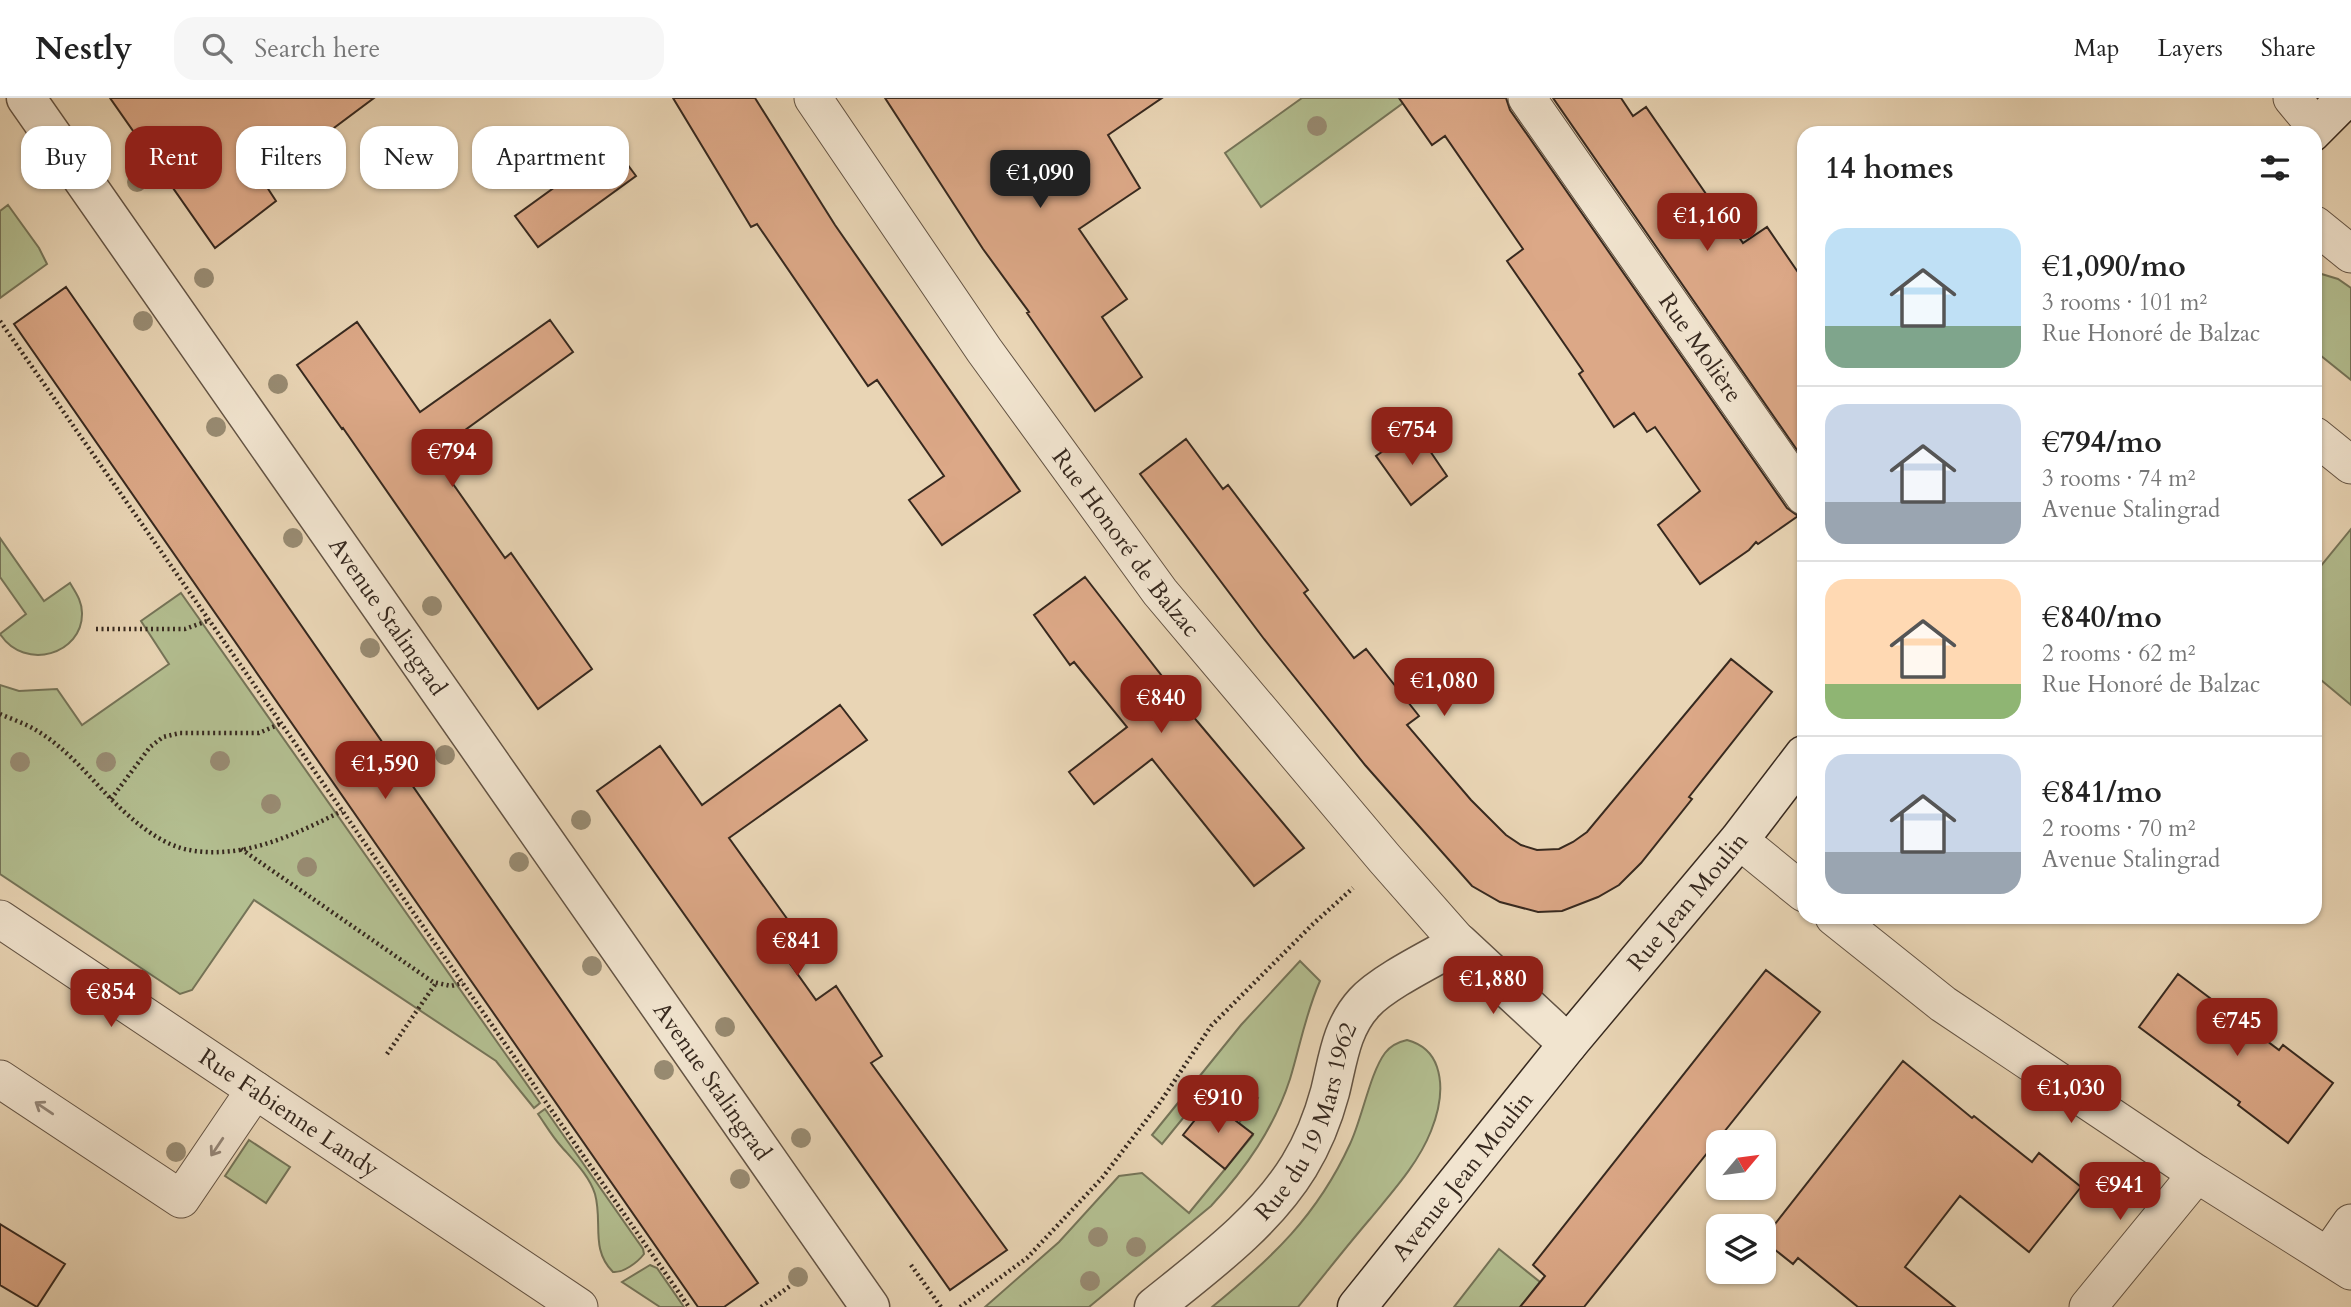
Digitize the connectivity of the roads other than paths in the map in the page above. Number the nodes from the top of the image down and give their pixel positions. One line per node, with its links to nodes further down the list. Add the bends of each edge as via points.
1 (26, 98): 26 (street, Avenue Stalingrad)
2 (1527, 98): 12 (street, Rue Molière)
3 (2292, 98): 6 (street)
4 (2346, 98): 7 (street)
5 (822, 101): 18 (street, Rue Honoré de Balzac, via 984,351 1160,592)
6 (2311, 126)
7 (2318, 126)
8 (2322, 231): 9 (street)
9 (2351, 254)
10 (2322, 442): 11 (street)
11 (2351, 465)
12 (1797, 486)
13 (1797, 764): 14 (street, Rue Jean Moulin)
14 (1739, 840): 15 (street); 19 (street, Rue Jean Moulin)
15 (1797, 887)
16 (0, 919): 21 (street, Rue Fabienne Landy)
17 (1843, 924): 22 (street, via 1943,1004)
18 (1459, 943): 19 (street, Rue Honoré de Balzac); 27 (street, Rue du 19 Mars 1962, via 1365,1002 1340,1045 1323,1114 1298,1168 1238,1237)
19 (1568, 1044): 28 (street, Avenue Jean Moulin)
20 (0, 1079): 21 (street, one-way to 20, via 181,1199)
21 (255, 1090): 25 (street, Rue Fabienne Landy)
22 (2197, 1174): 24 (street); 29 (street)
23 (2351, 1223): 24 (street)
24 (2339, 1264)
25 (579, 1307)
26 (870, 1307)
27 (1154, 1307)
28 (1357, 1307)
29 (2088, 1307)

